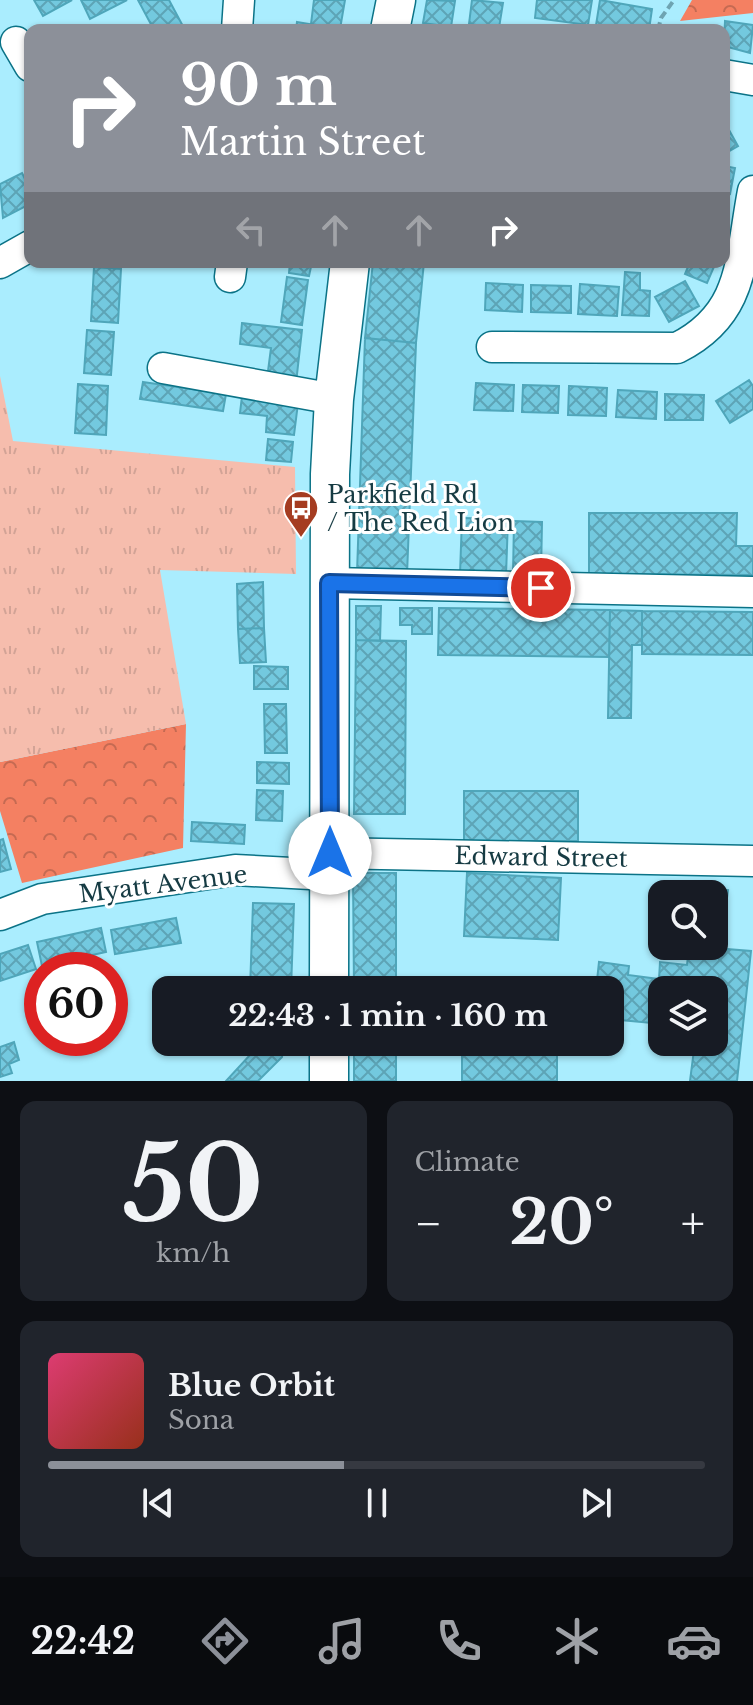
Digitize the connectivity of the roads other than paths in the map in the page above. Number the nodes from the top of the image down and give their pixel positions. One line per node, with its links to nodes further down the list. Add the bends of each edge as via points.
1 (239, 0): 3 (street)
2 (396, 0): 4 (main road)
3 (237, 24)
4 (391, 24)
5 (730, 76): 6 (street)
6 (753, 80)
7 (753, 191): 11 (street, via 732,298 703,335 677,348)
8 (24, 249): 9 (street)
9 (0, 263)
10 (349, 268): 13 (main road)
11 (492, 347)
12 (163, 368): 13 (street)
13 (334, 399): 14 (main road)
14 (329, 583): 15 (street); 17 (main road)
15 (753, 592)
16 (753, 861): 17 (street, Edward Street)
17 (329, 864): 18 (street, Myatt Avenue, via 235,870 42,899); 19 (main road)
18 (0, 915)
19 (329, 976)
20 (329, 1056): 21 (main road)
21 (329, 1081)

